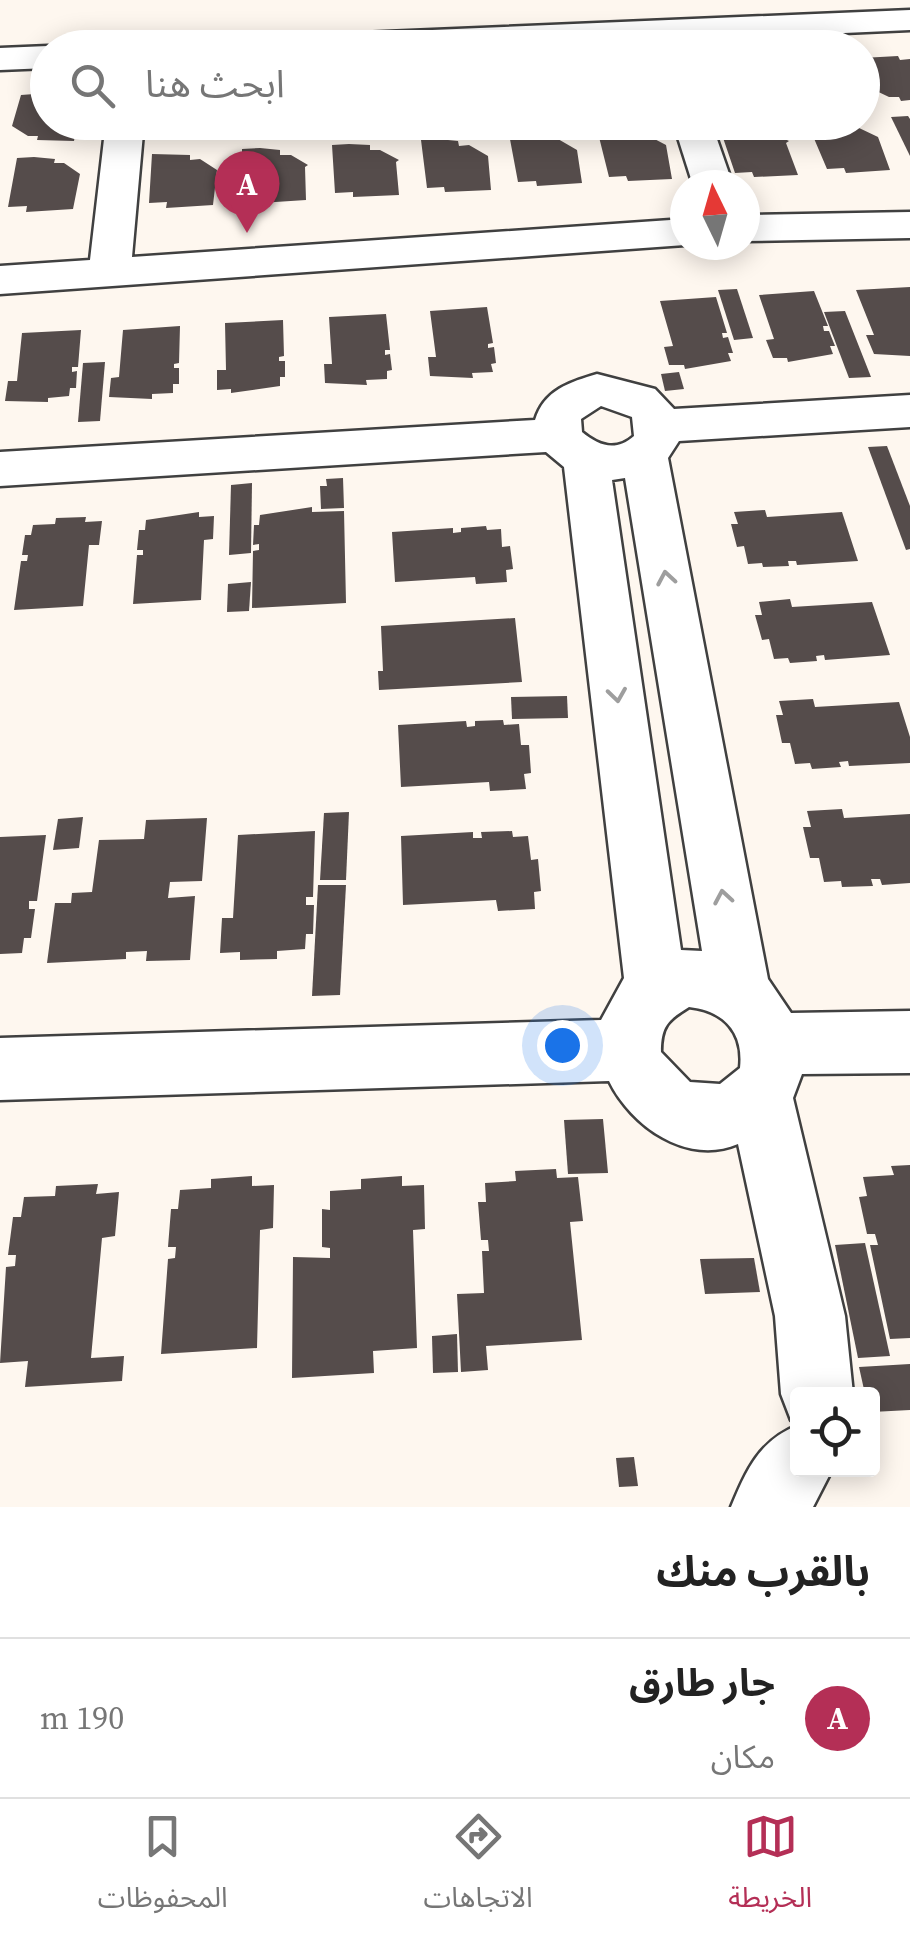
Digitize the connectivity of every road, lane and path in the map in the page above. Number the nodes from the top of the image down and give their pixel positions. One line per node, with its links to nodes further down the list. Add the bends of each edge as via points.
1 (910, 20): 4 (street)
2 (364, 30): 3 (street)
3 (399, 30)
4 (781, 30)
5 (30, 58): 6 (street)
6 (0, 59)
7 (123, 140): 13 (street)
8 (698, 140): 9 (street)
9 (708, 170)
10 (910, 224): 11 (street)
11 (760, 228)
12 (670, 233): 13 (street)
13 (110, 272): 14 (street)
14 (0, 280)
15 (910, 411): 16 (street)
16 (652, 440): 17 (street, via 627,462 607,464); 17 (street, via 653,411 638,399 598,390 563,406 556,420); 21 (street, one-way to 16)
17 (572, 448): 18 (street); 19 (street, one-way to 19)
18 (0, 469)
19 (656, 988): 21 (street, via 683,978 713,980); 22 (street, via 628,1026)
20 (910, 1042): 21 (street)
21 (758, 1044): 22 (street, via 739,1112 712,1119 656,1100 637,1077); 24 (street, via 810,1316)
22 (628, 1050): 23 (street)
23 (0, 1069)
24 (816, 1387)
25 (790, 1474): 26 (street)
26 (769, 1507)

